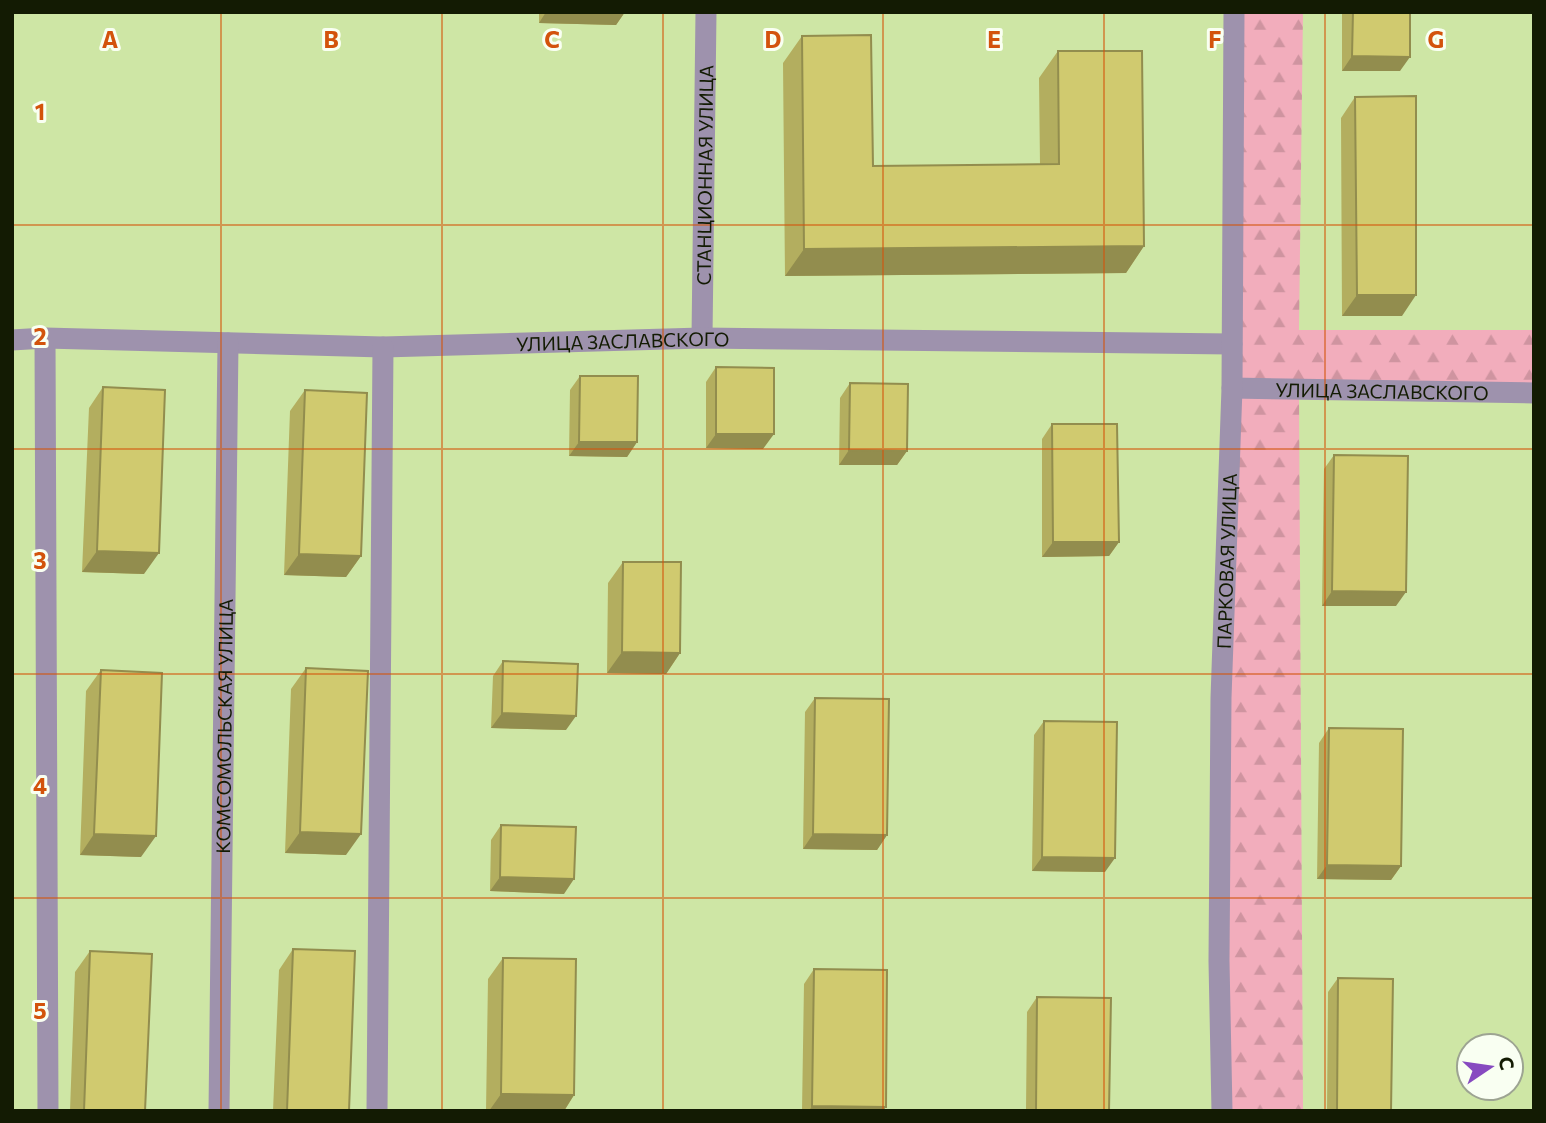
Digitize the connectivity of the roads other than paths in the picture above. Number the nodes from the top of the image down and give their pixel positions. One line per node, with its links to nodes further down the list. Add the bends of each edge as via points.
1 (706, 12): 4 (street, СТАНЦИОННАЯ УЛИЦА)
2 (1234, 12): 7 (street, ПАРКОВАЯ УЛИЦА)
3 (45, 338): 5 (street, УЛИЦА ЗАСЛАВСКОГО); 6 (street, УЛИЦА ЗАСЛАВСКОГО); 11 (street)
4 (702, 338): 7 (street, УЛИЦА ЗАСЛАВСКОГО); 8 (street, УЛИЦА ЗАСЛАВСКОГО)
5 (12, 340)
6 (228, 343): 8 (street, УЛИЦА ЗАСЛАВСКОГО); 12 (street, КОМСОМОЛЬСКАЯ УЛИЦА)
7 (1232, 344): 9 (street, ПАРКОВАЯ УЛИЦА)
8 (383, 347): 13 (street)
9 (1232, 388): 10 (street, УЛИЦА ЗАСЛАВСКОГО); 14 (street, ПАРКОВАЯ УЛИЦА, via 1221,698)
10 (1534, 393)
11 (48, 1111)
12 (219, 1111)
13 (377, 1111)
14 (1222, 1111)

